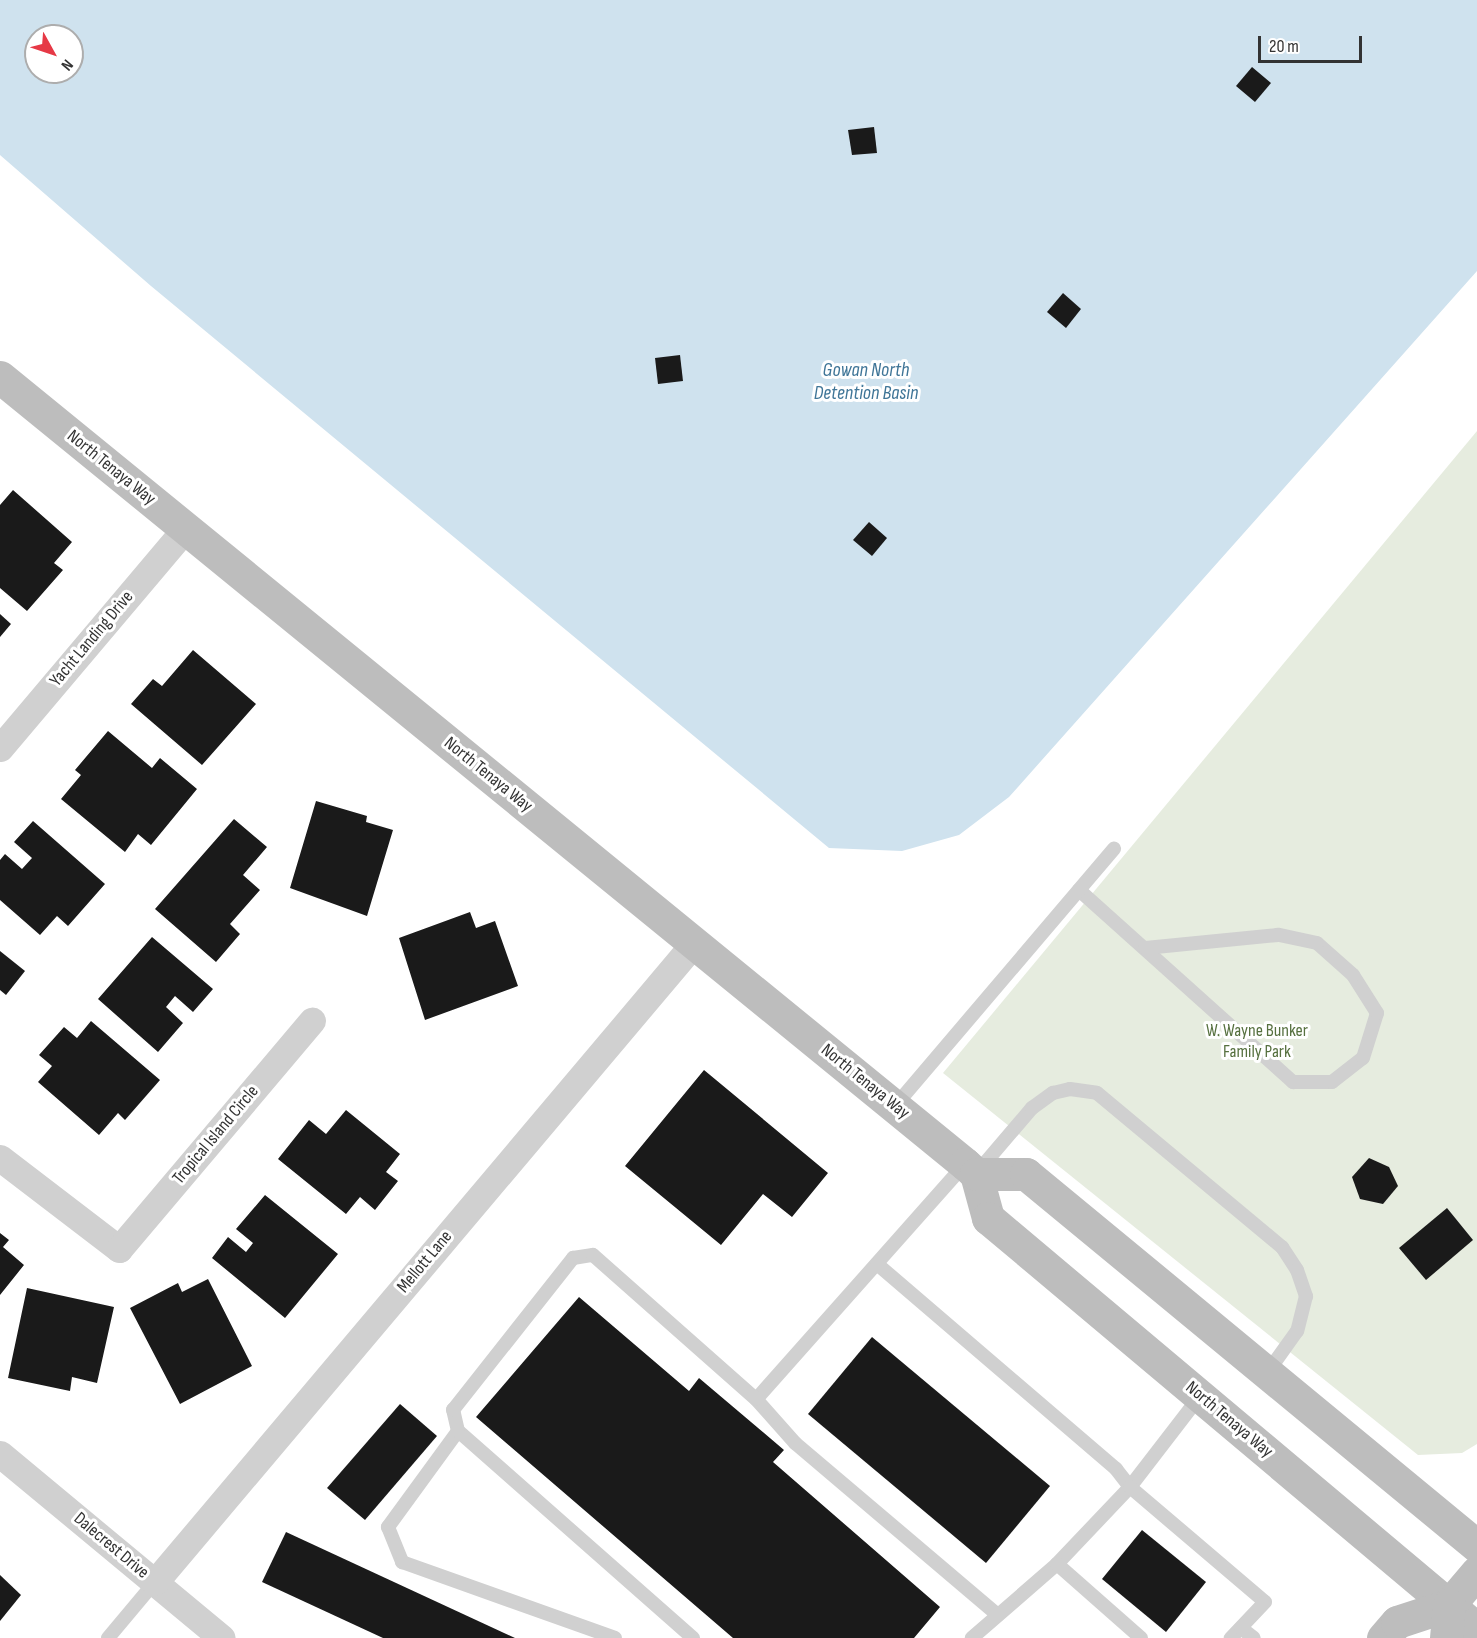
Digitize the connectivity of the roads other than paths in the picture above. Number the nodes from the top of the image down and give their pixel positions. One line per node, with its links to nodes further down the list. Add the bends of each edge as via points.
1 (0, 377): 2 (main road, North Tenaya Way)
2 (185, 529): 3 (street, Yacht Landing Drive); 6 (main road, North Tenaya Way)
3 (0, 748)
4 (1114, 849): 5 (lane)
5 (1079, 890): 7 (lane); 9 (lane)
6 (694, 942): 9 (main road, North Tenaya Way); 22 (street, Mellott Lane)
7 (1146, 948): 7 (lane, via 1293,1082 1332,1082 1363,1058 1377,1014 1353,975 1317,943 1278,935)
8 (312, 1021): 10 (street, Tropical Island Circle, via 119,1249)
9 (895, 1106): 11 (main road, North Tenaya Way)
10 (0, 1158)
11 (970, 1169): 12 (lane); 13 (main road, via 1026,1174); 13 (lane, via 1032,1108 1053,1093 1071,1089 1097,1093 1282,1247 1298,1270 1305,1296 1297,1331); 14 (main road, North Tenaya Way, via 988,1218)
12 (877, 1264): 15 (lane); 18 (lane, via 1116,1469)
13 (1267, 1373): 19 (main road)
14 (1200, 1396): 18 (lane); 23 (main road, North Tenaya Way)
15 (756, 1399): 16 (lane, via 594,1255 573,1258 453,1410); 24 (lane, via 795,1443)
16 (458, 1431): 29 (lane, via 388,1527 402,1562); 30 (lane)
17 (0, 1454): 22 (street, Dalecrest Drive)
18 (1130, 1487): 20 (lane); 26 (lane, via 1265,1602)
19 (1477, 1546)
20 (1058, 1564): 24 (lane); 32 (lane)
21 (1477, 1572): 23 (main road)
22 (155, 1582): 27 (lane); 28 (street, Dalecrest Drive)
23 (1449, 1605): 25 (main road, North Tenaya Way); 34 (main road, via 1398,1622); 35 (main road)
24 (998, 1615): 31 (lane)
25 (1477, 1629)
26 (1236, 1633): 33 (lane)
27 (108, 1638)
28 (222, 1638)
29 (615, 1638)
30 (693, 1638)
31 (972, 1638)
32 (1141, 1638)
33 (1254, 1638)
34 (1383, 1638)
35 (1446, 1638)

